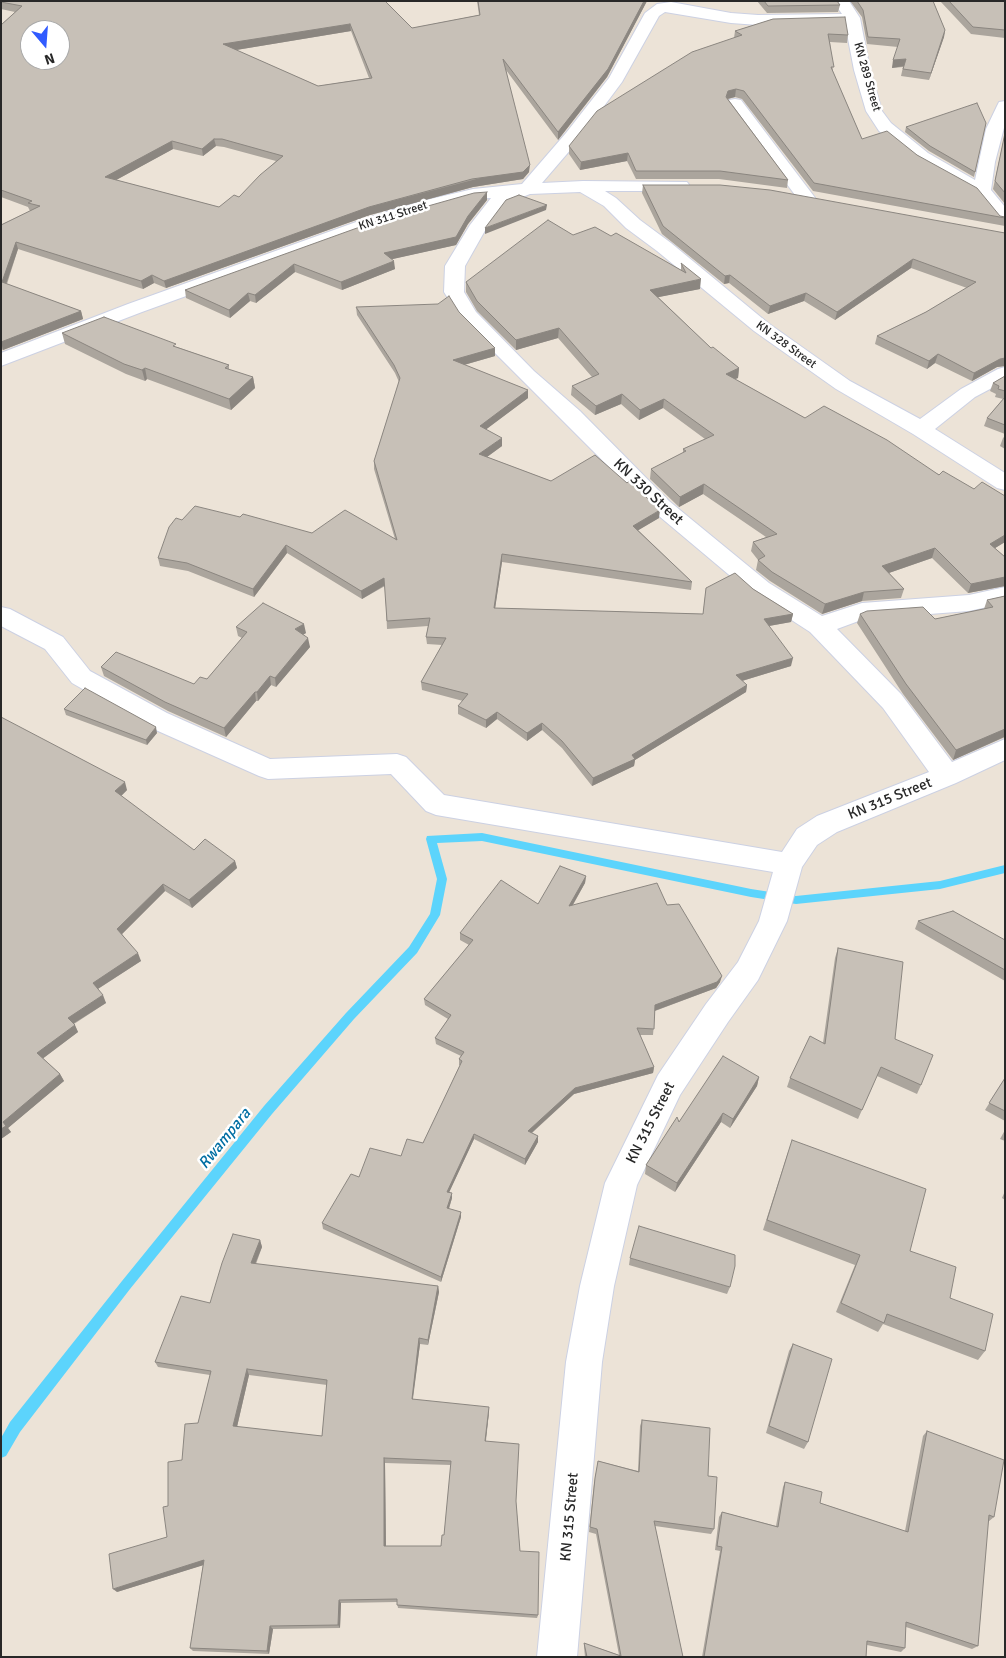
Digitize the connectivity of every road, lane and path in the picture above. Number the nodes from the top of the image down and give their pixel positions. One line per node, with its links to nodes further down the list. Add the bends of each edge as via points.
1 (842, 1): 2 (street, KN 289 Street)
2 (852, 18): 7 (street, via 758,20 662,8 654,13 616,79); 8 (street, KN 289 Street, via 874,111 885,127 922,157)
3 (735, 104): 10 (street)
4 (1005, 106): 8 (street, via 994,129)
5 (583, 186): 6 (street, KN 311 Street); 7 (street, KN 311 Street); 15 (street, KN 328 Street, via 610,202 761,327 843,385)
6 (700, 186)
7 (527, 189): 13 (street, KN 311 Street, via 473,194 376,221); 19 (street, KN 330 Street, via 499,200 479,225 455,266 454,292 468,315 661,506 761,589)
8 (982, 191): 12 (street)
9 (779, 193): 10 (street)
10 (807, 198): 11 (street)
11 (825, 202)
12 (1002, 228)
13 (1, 360)
14 (1005, 374): 15 (street, via 968,393)
15 (921, 429): 16 (street, KN 328 Street)
16 (1005, 483)
17 (1005, 595): 19 (street, via 969,603 862,611)
18 (1, 615): 22 (street, via 54,643 81,677 158,720 268,769 397,764 436,804)
19 (819, 626): 21 (street, KN 330 Street, via 892,701)
20 (1005, 749): 21 (street, KN 315 Street)
21 (947, 776): 22 (street, KN 315 Street, via 827,824 807,837)
22 (789, 864): 23 (street, KN 315 Street, via 773,921 748,971 669,1085 621,1183 597,1286 584,1362)
23 (557, 1657)

